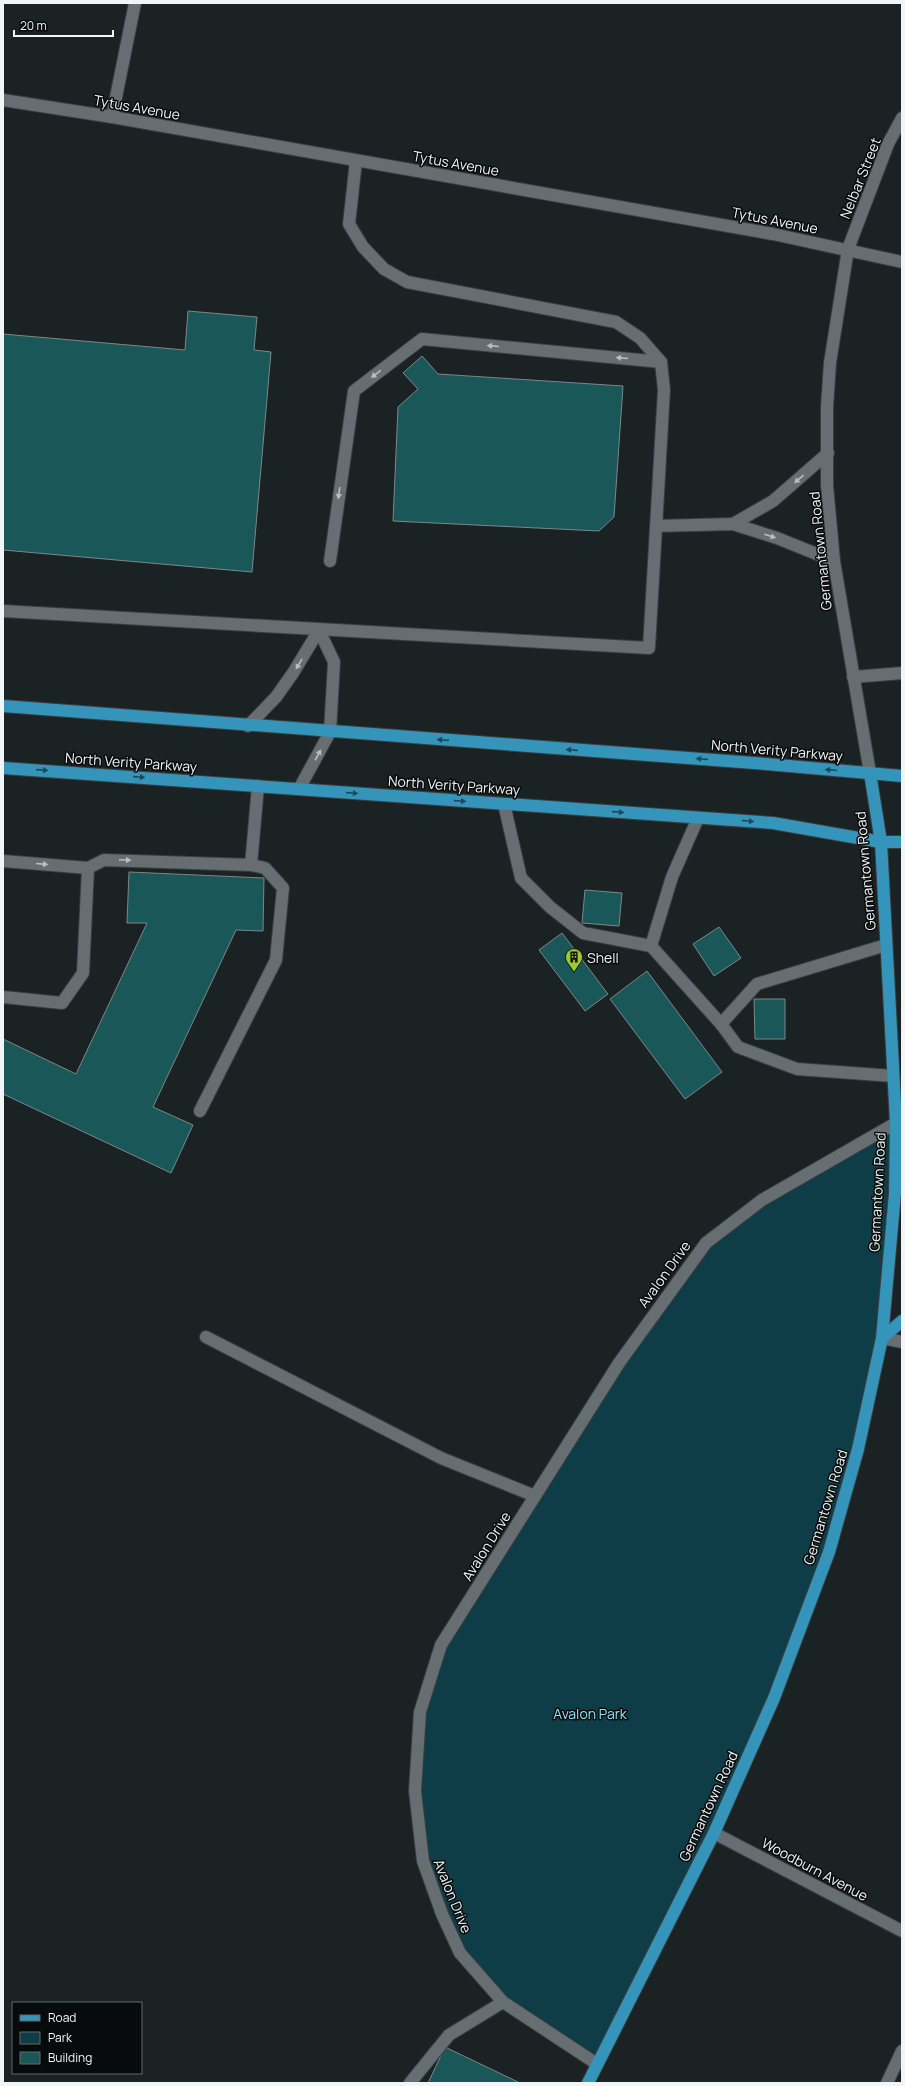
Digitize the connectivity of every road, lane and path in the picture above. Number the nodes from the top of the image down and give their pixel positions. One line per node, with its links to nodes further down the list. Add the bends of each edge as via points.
1 (135, 3): 3 (street)
2 (3, 100): 3 (street, Tytus Avenue)
3 (112, 117): 5 (street, Tytus Avenue)
4 (902, 118): 6 (street, Nelbar Street, via 888,144)
5 (356, 161): 6 (street, Tytus Avenue); 8 (street, via 349,224 363,247 384,269 407,282 616,322 640,338)
6 (848, 249): 7 (street, Tytus Avenue); 9 (street, Germantown Road, via 830,363 827,407)
7 (902, 262)
8 (661, 362): 11 (street, via 664,390); 12 (street, one-way to 12, via 422,339 354,392)
9 (828, 453): 10 (street, one-way to 10, via 773,501); 13 (street, Germantown Road, via 827,485)
10 (733, 524): 11 (street); 13 (street, one-way to 13)
11 (656, 526): 15 (street, via 649,648)
12 (330, 561)
13 (834, 561): 17 (street, Germantown Road)
14 (3, 611): 15 (street)
15 (318, 630): 19 (street, one-way to 19, via 276,698); 20 (street, via 334,662)
16 (902, 673): 17 (street)
17 (853, 677): 22 (street, Germantown Road)
18 (3, 706): 19 (main road, North Verity Parkway)
19 (248, 726): 20 (main road, North Verity Parkway)
20 (330, 732): 22 (main road, North Verity Parkway, one-way to 20); 25 (street, one-way to 20)
21 (3, 768): 24 (main road, North Verity Parkway, one-way to 24)
22 (870, 773): 23 (main road, North Verity Parkway); 28 (main road, Germantown Road)
23 (902, 776)
24 (258, 786): 25 (main road, North Verity Parkway); 31 (street)
25 (299, 789): 26 (main road, North Verity Parkway, one-way to 26)
26 (504, 804): 27 (main road, North Verity Parkway, one-way to 27); 34 (street, via 522,878 550,907 583,933)
27 (698, 818): 28 (main road, North Verity Parkway, one-way to 28, via 773,823); 34 (street, via 672,877)
28 (881, 842): 29 (main road, North Verity Parkway); 33 (main road, Germantown Road)
29 (902, 842)
30 (3, 861): 32 (street, one-way to 32)
31 (251, 864): 32 (street, one-way to 31, via 104,860); 38 (street, via 265,868 283,888 276,960)
32 (88, 868): 35 (street, via 83,973 62,1003)
33 (886, 945): 36 (street, via 757,984); 37 (main road, Germantown Road)
34 (651, 946): 36 (street)
35 (3, 997)
36 (721, 1024): 37 (street, via 738,1047 797,1069)
37 (893, 1076): 39 (main road, Germantown Road)
38 (200, 1111)
39 (899, 1123): 42 (main road, Germantown Road); 44 (street, Avalon Drive, via 762,1200 706,1243 619,1363)
40 (902, 1321): 42 (main road)
41 (206, 1337): 44 (street, via 441,1458)
42 (882, 1338): 43 (street); 45 (main road, Germantown Road, via 858,1449 829,1552 774,1698)
43 (902, 1342)
44 (535, 1496): 47 (street, Avalon Drive, via 441,1645 420,1712 415,1791 423,1861 442,1914 460,1953)
45 (714, 1833): 46 (street, Woodburn Avenue); 49 (main road, Germantown Road)
46 (902, 1931)
47 (503, 2002): 49 (street, Avalon Drive); 50 (street, via 449,2035)
48 (902, 2051): 52 (street)
49 (597, 2064): 51 (main road, Germantown Road)
50 (410, 2083)
51 (588, 2083)
52 (887, 2083)

